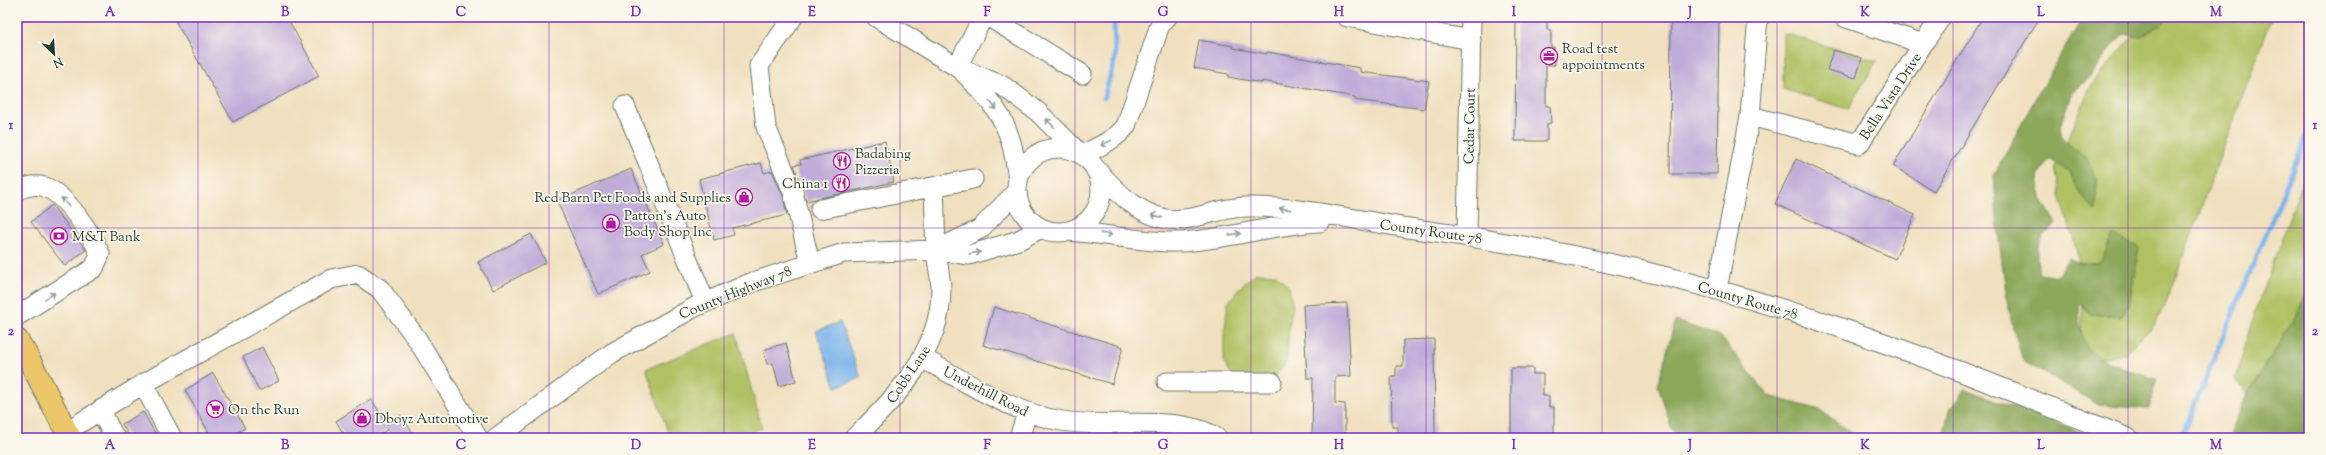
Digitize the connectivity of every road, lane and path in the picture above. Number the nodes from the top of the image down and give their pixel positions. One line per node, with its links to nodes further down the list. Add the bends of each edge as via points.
1 (793, 17): 29 (street, via 759,66 766,127 793,192)
2 (876, 17): 13 (street)
3 (983, 17): 13 (street)
4 (989, 17): 14 (street)
5 (1167, 17): 17 (street, one-way to 17, via 1160,24 1126,127 1109,141)
6 (1347, 17): 11 (street)
7 (1471, 17): 11 (street, Cedar Court)
8 (1758, 17): 16 (street)
9 (1844, 17): 12 (street, Bella Vista Drive)
10 (1942, 17): 12 (street)
11 (1471, 40): 27 (street, Cedar Court)
12 (1923, 44): 16 (street, Bella Vista Drive, via 1859,144)
13 (957, 67): 17 (street, one-way to 13, via 1038,112 1003,86); 20 (street, one-way to 20, via 999,112 1011,138)
14 (1082, 74)
15 (625, 106): 31 (street)
16 (1750, 116): 30 (street)
17 (1080, 153): 18 (street); 20 (street, via 1065,148 1052,148 1040,152 1030,159 1022,170)
18 (1096, 169): 24 (street, County Route 78, one-way to 18, via 1280,208 1244,206 1223,208 1180,220 1168,219 1150,214 1132,204); 26 (street, via 1101,182 1098,208 1080,227)
19 (973, 179): 21 (street)
20 (1017, 186): 25 (street, via 1024,213); 28 (street, County Highway 78, via 980,229)
21 (934, 187): 23 (street); 28 (street, Cobb Lane)
22 (17, 190): 32 (street, one-way to 22, via 94,268 100,254 95,243 62,198 44,186)
23 (820, 209)
24 (1351, 220): 26 (street, County Route 78, one-way to 24, via 1178,242 1301,222); 27 (street, County Route 78)
25 (1041, 228): 26 (street); 28 (street, County Highway 78, one-way to 25, via 969,255 1019,240)
26 (1067, 231)
27 (1467, 235): 30 (street, County Route 78, via 1596,261)
28 (936, 250): 29 (street, County Highway 78, via 844,253); 34 (street, Cobb Lane, via 941,290 932,337)
29 (810, 263): 31 (street, County Highway 78, via 752,282)
30 (1717, 290): 48 (street, County Route 78, via 1906,351)
31 (705, 302): 44 (street, County Highway 78, via 612,352)
32 (17, 316)
33 (17, 340): 40 (main road)
34 (922, 358): 39 (street, Underhill Road); 45 (street, Cobb Lane, via 898,394)
35 (1167, 382): 36 (street)
36 (1272, 382)
37 (143, 384): 38 (street); 42 (street); 43 (street, via 331,279 358,274 380,289 417,339)
38 (100, 410): 40 (street); 41 (street)
39 (1027, 413): 46 (street); 47 (street, Underhill Road, via 1083,424 1187,425)
40 (69, 434)
41 (115, 438)
42 (172, 438)
43 (478, 438)
44 (496, 438)
45 (854, 438)
46 (1019, 438)
47 (1217, 438)
48 (2128, 438)

